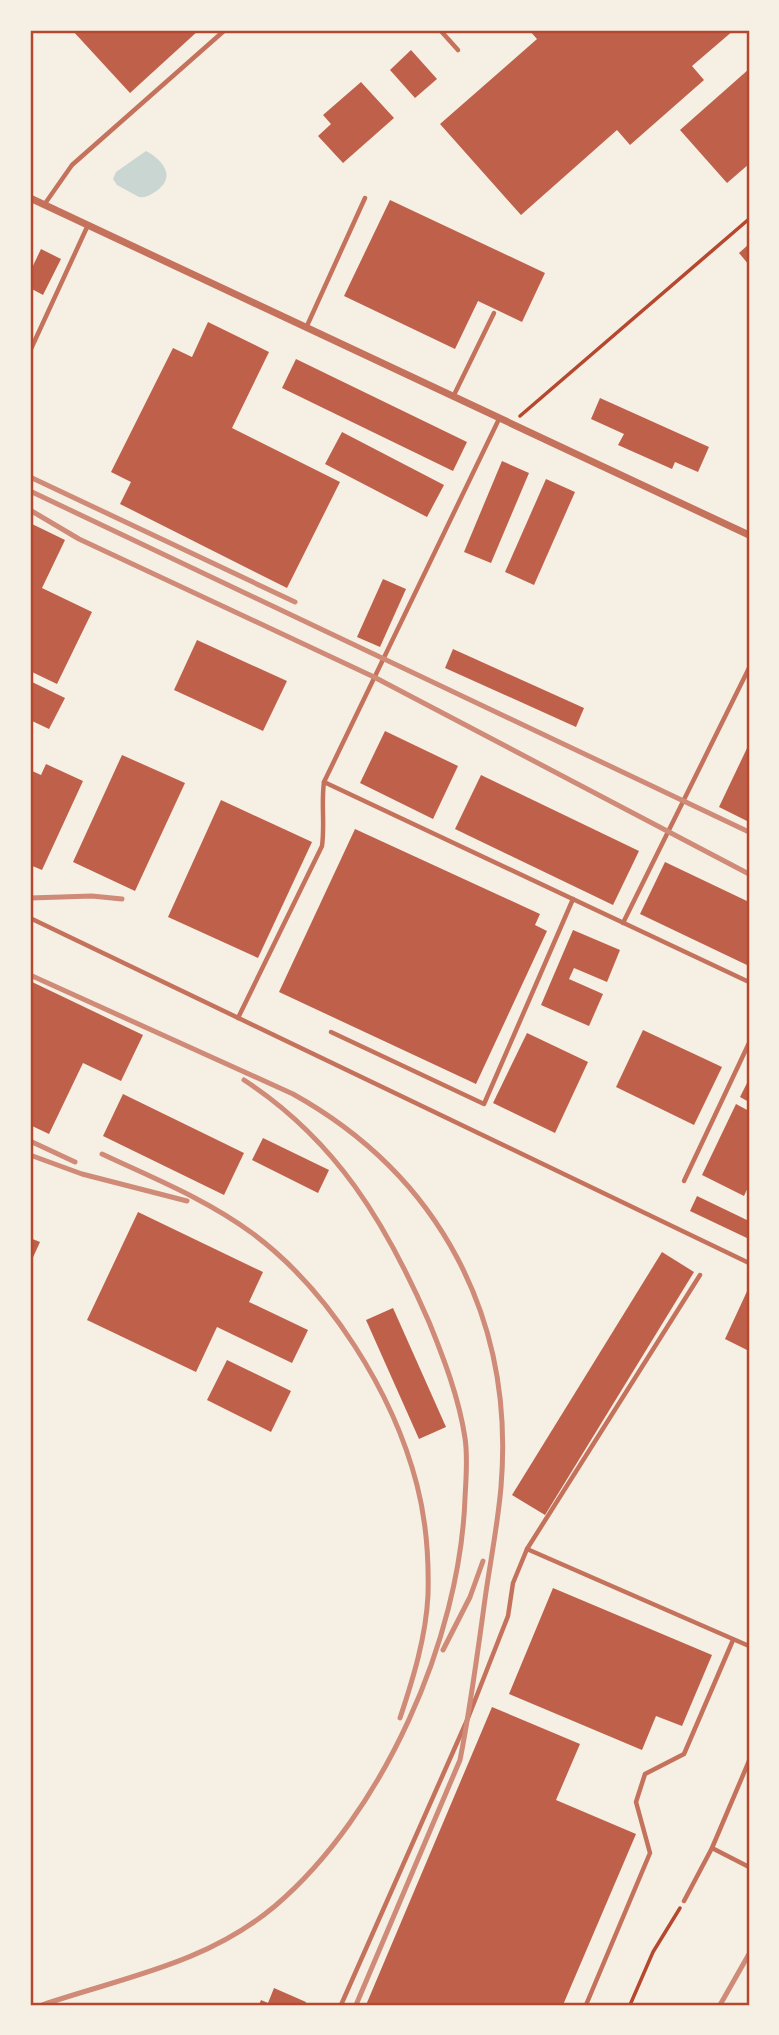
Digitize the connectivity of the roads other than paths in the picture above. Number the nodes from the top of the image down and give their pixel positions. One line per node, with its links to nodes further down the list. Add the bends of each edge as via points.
1 (225, 30): 6 (lane, via 72,165)
2 (440, 30): 3 (lane)
3 (458, 50)
4 (30, 198): 6 (street)
5 (365, 198): 9 (lane)
6 (44, 205): 7 (street)
7 (88, 225): 9 (street); 10 (lane)
8 (494, 313): 11 (lane)
9 (306, 328): 11 (street)
10 (30, 351)
11 (453, 397): 12 (street)
12 (499, 419): 13 (street); 15 (lane)
13 (749, 535)
14 (749, 668): 18 (lane)
15 (324, 782): 16 (lane); 20 (lane, via 322,846)
16 (573, 899): 18 (lane); 21 (lane, via 484,1104)
17 (30, 918): 20 (lane)
18 (623, 923): 19 (lane)
19 (749, 982)
20 (237, 1018): 24 (lane)
21 (331, 1032)
22 (749, 1042): 23 (lane)
23 (684, 1181)
24 (749, 1263)
25 (700, 1275): 26 (lane)
26 (527, 1549): 27 (lane); 33 (lane, via 513,1583 508,1616 468,1718)
27 (733, 1640): 28 (lane); 34 (lane, via 684,1755 645,1774 636,1802 650,1853)
28 (749, 1646)
29 (749, 1761): 30 (lane)
30 (712, 1848): 31 (lane); 32 (lane)
31 (749, 1867)
32 (684, 1901)
33 (341, 2005)
34 (586, 2005)

